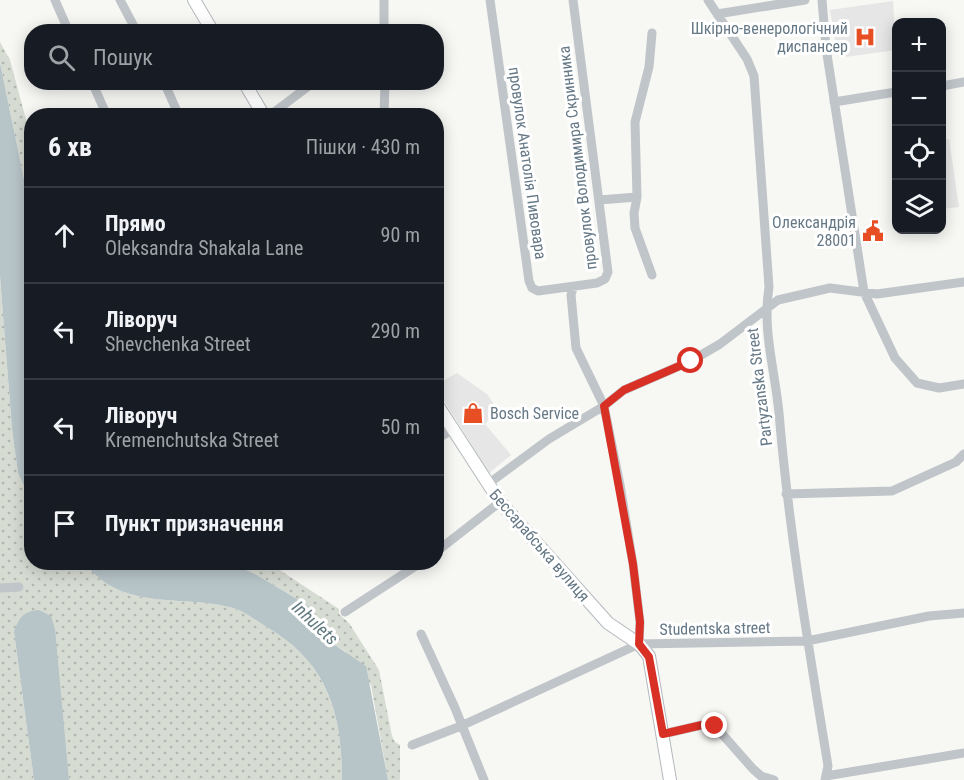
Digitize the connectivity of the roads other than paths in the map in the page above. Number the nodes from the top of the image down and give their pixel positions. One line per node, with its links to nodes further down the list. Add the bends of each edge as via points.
1 (55, 0): 11 (street)
2 (120, 0): 12 (street)
3 (194, 0): 13 (main road)
4 (384, 0): 14 (street)
5 (490, 0): 34 (street, провулок Анатолія Пивовара, via 530,284 538,291)
6 (573, 0): 31 (street, провулок Володимира Скринника)
7 (708, 0): 10 (street, Partyzanska Street)
8 (805, 0): 10 (street)
9 (822, 0): 24 (street)
10 (717, 14): 36 (street, Partyzanska Street, via 754,76 769,286)
11 (66, 24)
12 (133, 24)
13 (208, 24)
14 (384, 24)
15 (652, 33): 30 (street, via 650,67 635,122)
16 (964, 82): 17 (street)
17 (946, 85)
18 (96, 90): 25 (street)
19 (168, 90): 26 (street)
20 (249, 90): 27 (main road)
21 (303, 90): 28 (street)
22 (384, 90): 29 (street)
23 (892, 93): 24 (street)
24 (834, 102): 35 (street)
25 (103, 108)
26 (175, 108)
27 (259, 108)
28 (280, 108)
29 (384, 108)
30 (637, 197): 31 (street); 32 (street, via 635,228)
31 (599, 200): 34 (street, провулок Володимира Скринника, via 607,276 597,283)
32 (652, 275)
33 (964, 282): 35 (street, via 877,294)
34 (573, 288): 38 (street, via 576,348)
35 (864, 292): 36 (street, via 839,288 807,291 778,300); 37 (street, via 896,358 917,383 939,388)
36 (765, 310): 38 (street, via 720,344 624,390); 44 (street, Partyzanska Street)
37 (964, 384)
38 (604, 406): 43 (street, via 549,439); 54 (street, via 633,564)
39 (444, 416): 40 (main road, Бессарабська вулиця)
40 (452, 430): 41 (street); 43 (main road, Бессарабська вулиця)
41 (444, 434)
42 (964, 454): 44 (street, via 956,462 892,491)
43 (488, 484): 45 (main road, Бессарабська вулиця)
44 (786, 494): 53 (street, Partyzanska Street)
45 (500, 502): 46 (street); 54 (main road, Бессарабська вулиця, via 608,623)
46 (444, 546)
47 (410, 570): 50 (street)
48 (19, 587): 49 (street)
49 (0, 588)
50 (345, 612)
51 (964, 613): 53 (street, Studentska street, via 929,616)
52 (421, 634): 55 (street)
53 (807, 641): 54 (street, Studentska street); 59 (street, Partyzanska Street, via 828,766)
54 (639, 644): 55 (street, Studentska street); 56 (main road, via 649,657)
55 (461, 726): 57 (street, Studentska street); 60 (street)
56 (663, 734): 61 (main road); 62 (street, via 715,726 753,770)
57 (412, 744)
58 (964, 753): 59 (street)
59 (825, 778)
60 (484, 780)
61 (670, 780)
62 (774, 780)

